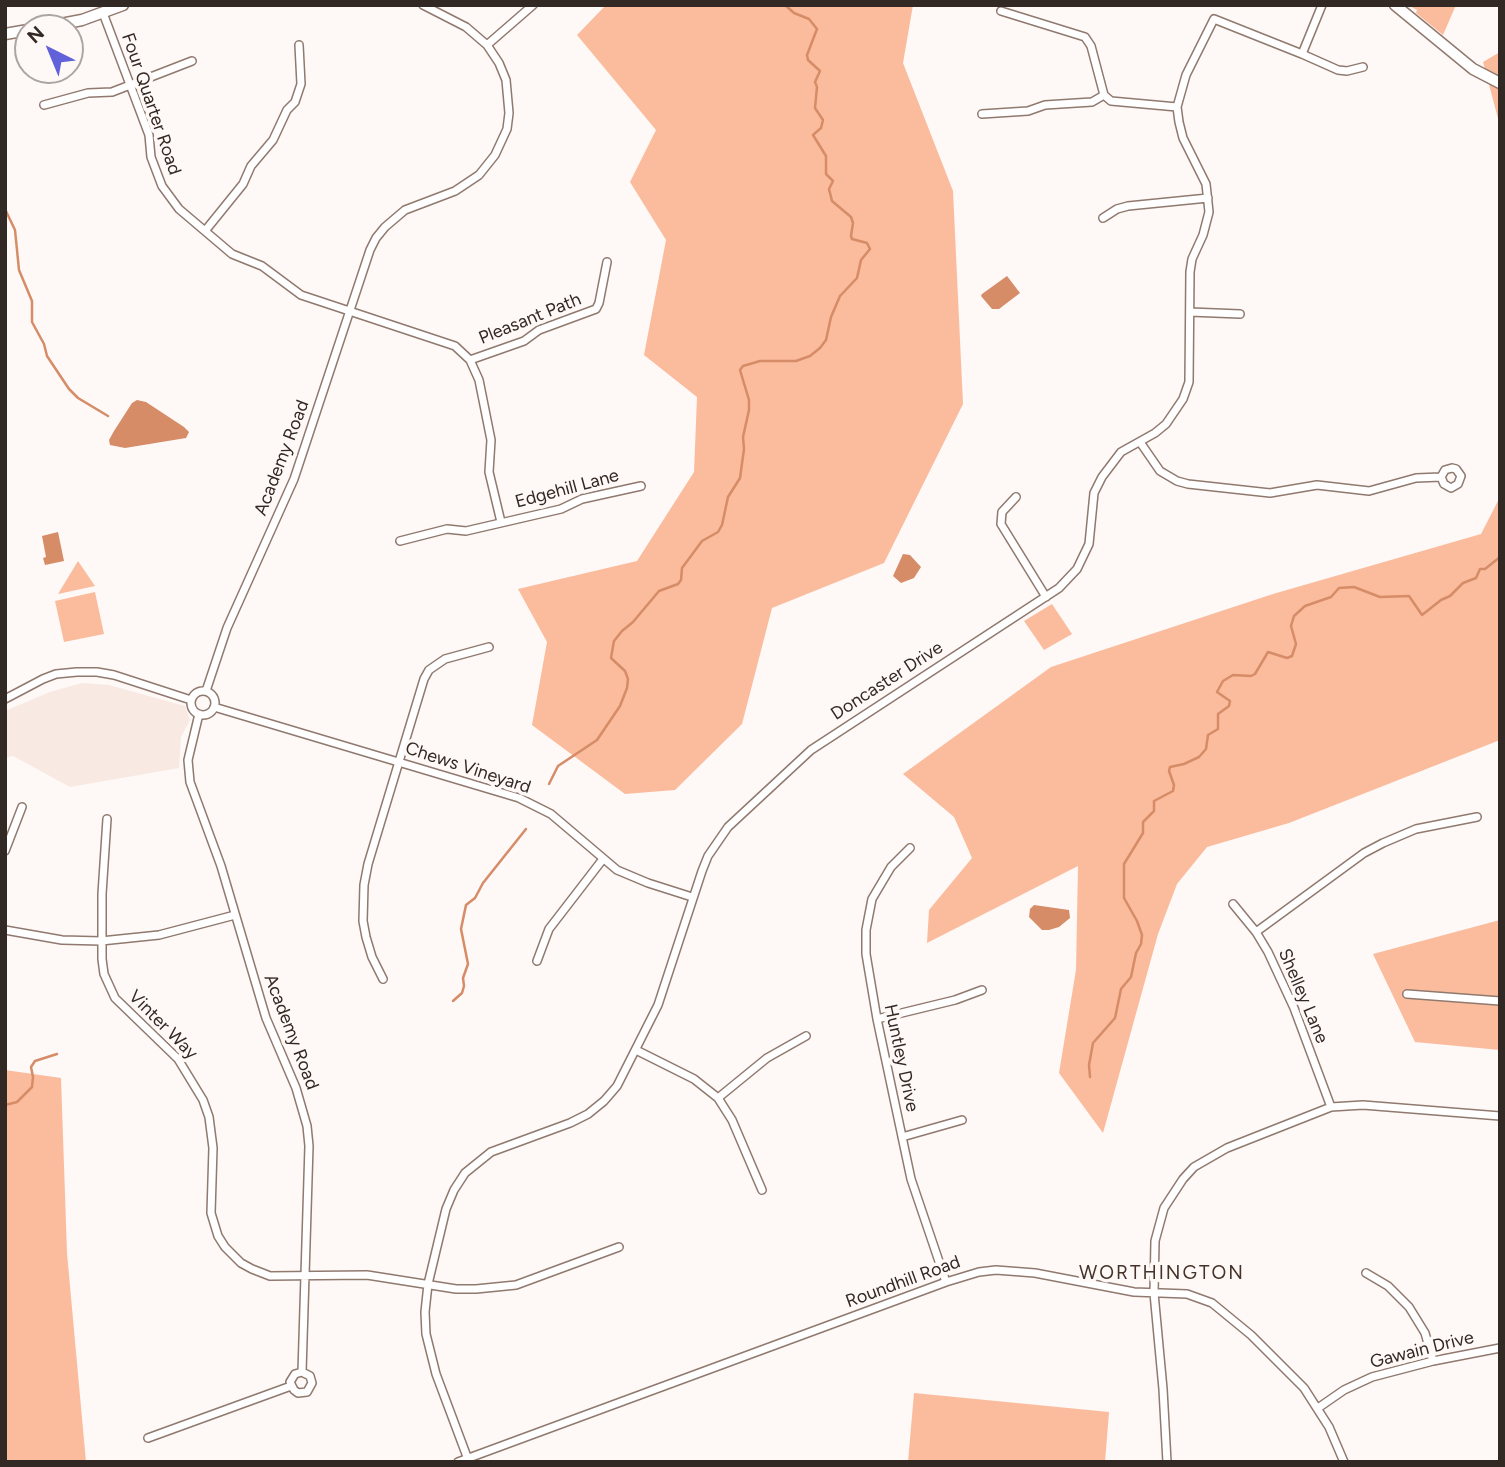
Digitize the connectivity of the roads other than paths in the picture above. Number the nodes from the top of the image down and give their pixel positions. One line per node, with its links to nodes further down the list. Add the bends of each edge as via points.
1 (123, 5): 7 (street)
2 (423, 5): 10 (street, via 466,27)
3 (533, 5): 10 (street)
4 (1322, 5): 11 (street)
5 (1395, 5): 14 (street, via 1473,69)
6 (1001, 11): 16 (street, via 1085,37)
7 (103, 13): 8 (street); 15 (street, Four Quarter Road)
8 (84, 18)
9 (299, 45): 22 (street, via 301,84 295,102 243,184)
10 (487, 45): 24 (street, Academy Road, via 499,63 509,97 507,128 498,149 468,183 405,210 385,227 370,250)
11 (1302, 54): 13 (street, via 1338,70); 18 (street, Doncaster Drive, via 1214,19 1186,75)
12 (192, 61): 15 (street)
13 (1363, 67)
14 (1500, 83)
15 (130, 85): 17 (street); 22 (street, Four Quarter Road, via 162,186 179,209)
16 (1104, 95): 18 (street, via 1117,102); 19 (street, via 1092,102)
17 (44, 105)
18 (1177, 107): 20 (street, Doncaster Drive, via 1183,138)
19 (982, 114)
20 (1208, 198): 21 (street, via 1128,206); 25 (street, Doncaster Drive, via 1207,222 1190,272)
21 (1103, 218)
22 (205, 231): 24 (street, Four Quarter Road, via 232,254 262,266 302,295)
23 (607, 262): 27 (street, Pleasant Path, via 596,309)
24 (350, 311): 27 (street, Four Quarter Road, via 455,346); 36 (street, Academy Road, via 294,479 227,628)
25 (1190, 312): 26 (street); 28 (street, Doncaster Drive, via 1189,382 1183,399 1166,424)
26 (1240, 314)
27 (470, 360): 32 (street, via 479,380 491,440 489,471)
28 (1140, 442): 29 (street, via 1160,471 1188,484 1270,493 1317,485 1369,491 1416,478); 34 (street, Doncaster Drive, via 1121,452 1102,477 1094,493 1085,556 1069,580)
29 (1441, 478)
30 (641, 486): 32 (street, Edgehill Lane)
31 (1016, 497): 34 (street, via 1002,512 1001,524)
32 (501, 522): 33 (street, Edgehill Lane)
33 (400, 541)
34 (1046, 597): 48 (street, Doncaster Drive, via 794,764 728,827 708,856)
35 (489, 647): 41 (street, via 445,659 429,670)
36 (206, 691): 38 (street, via 198,691); 39 (street)
37 (5, 699): 38 (street, via 55,674 77,672 114,676)
38 (191, 699): 40 (street, via 191,707)
39 (215, 707): 40 (street); 41 (street, Chews Vineyard)
40 (199, 714): 50 (street, Academy Road, via 188,770)
41 (399, 762): 47 (street, Chews Vineyard, via 536,806); 55 (street, via 363,894 366,937)
42 (22, 807): 46 (street)
43 (1477, 817): 52 (street, via 1416,829 1382,843)
44 (107, 819): 53 (street, Vinter Way)
45 (910, 848): 59 (street, Huntley Drive, via 881,882 868,914 866,954)
46 (5, 851)
47 (603, 859): 48 (street, Chews Vineyard, via 630,876); 54 (street, via 549,929)
48 (692, 897): 61 (street, Doncaster Drive, via 666,983)
49 (1233, 904): 52 (street, Shelley Lane)
50 (235, 915): 53 (street, via 159,935); 70 (street, Academy Road, via 266,1018 307,1126)
51 (5, 930): 53 (street, via 52,939)
52 (1256, 932): 63 (street, Shelley Lane, via 1294,1008)
53 (101, 941): 70 (street, Vinter Way, via 104,974 115,998 178,1059 203,1100 213,1148 211,1213 218,1236 241,1263 261,1273)
54 (537, 961)
55 (383, 979)
56 (982, 990): 59 (street)
57 (1407, 994): 58 (street)
58 (1500, 1001)
59 (877, 1018): 66 (street, Huntley Drive)
60 (806, 1036): 62 (street, via 767,1058)
61 (636, 1050): 62 (street, via 694,1079); 72 (street, Doncaster Drive, via 617,1086 588,1114 491,1152 465,1173 446,1209)
62 (718, 1098): 67 (street)
63 (1331, 1107): 64 (street); 73 (street, via 1227,1148 1194,1167 1164,1208 1158,1225)
64 (1500, 1116)
65 (962, 1120): 66 (street)
66 (902, 1137): 71 (street, Huntley Drive, via 919,1207)
67 (762, 1190)
68 (619, 1247): 72 (street, Vinter Way, via 516,1285 466,1289)
69 (1366, 1273): 75 (street, via 1388,1286 1414,1314)
70 (305, 1276): 72 (street, Vinter Way, via 367,1275); 76 (street, Academy Road)
71 (946, 1282): 73 (street, Roundhill Road, via 979,1272 1014,1270); 80 (street, Roundhill Road)
72 (428, 1284): 80 (street, Doncaster Drive, via 429,1352)
73 (1154, 1293): 78 (street, Roundhill Road, via 1200,1296 1228,1314 1284,1367); 82 (street)
74 (1500, 1348): 75 (street, Gawain Drive)
75 (1433, 1361): 78 (street, Gawain Drive, via 1372,1377)
76 (302, 1372): 77 (street, via 292,1376); 77 (street, Academy Road, via 312,1379 310,1390 298,1393)
77 (291, 1386): 79 (street)
78 (1318, 1408): 83 (street, Roundhill Road)
79 (148, 1438)
80 (468, 1460): 81 (street, Roundhill Road)
81 (458, 1462)
82 (1167, 1462)
83 (1344, 1462)

